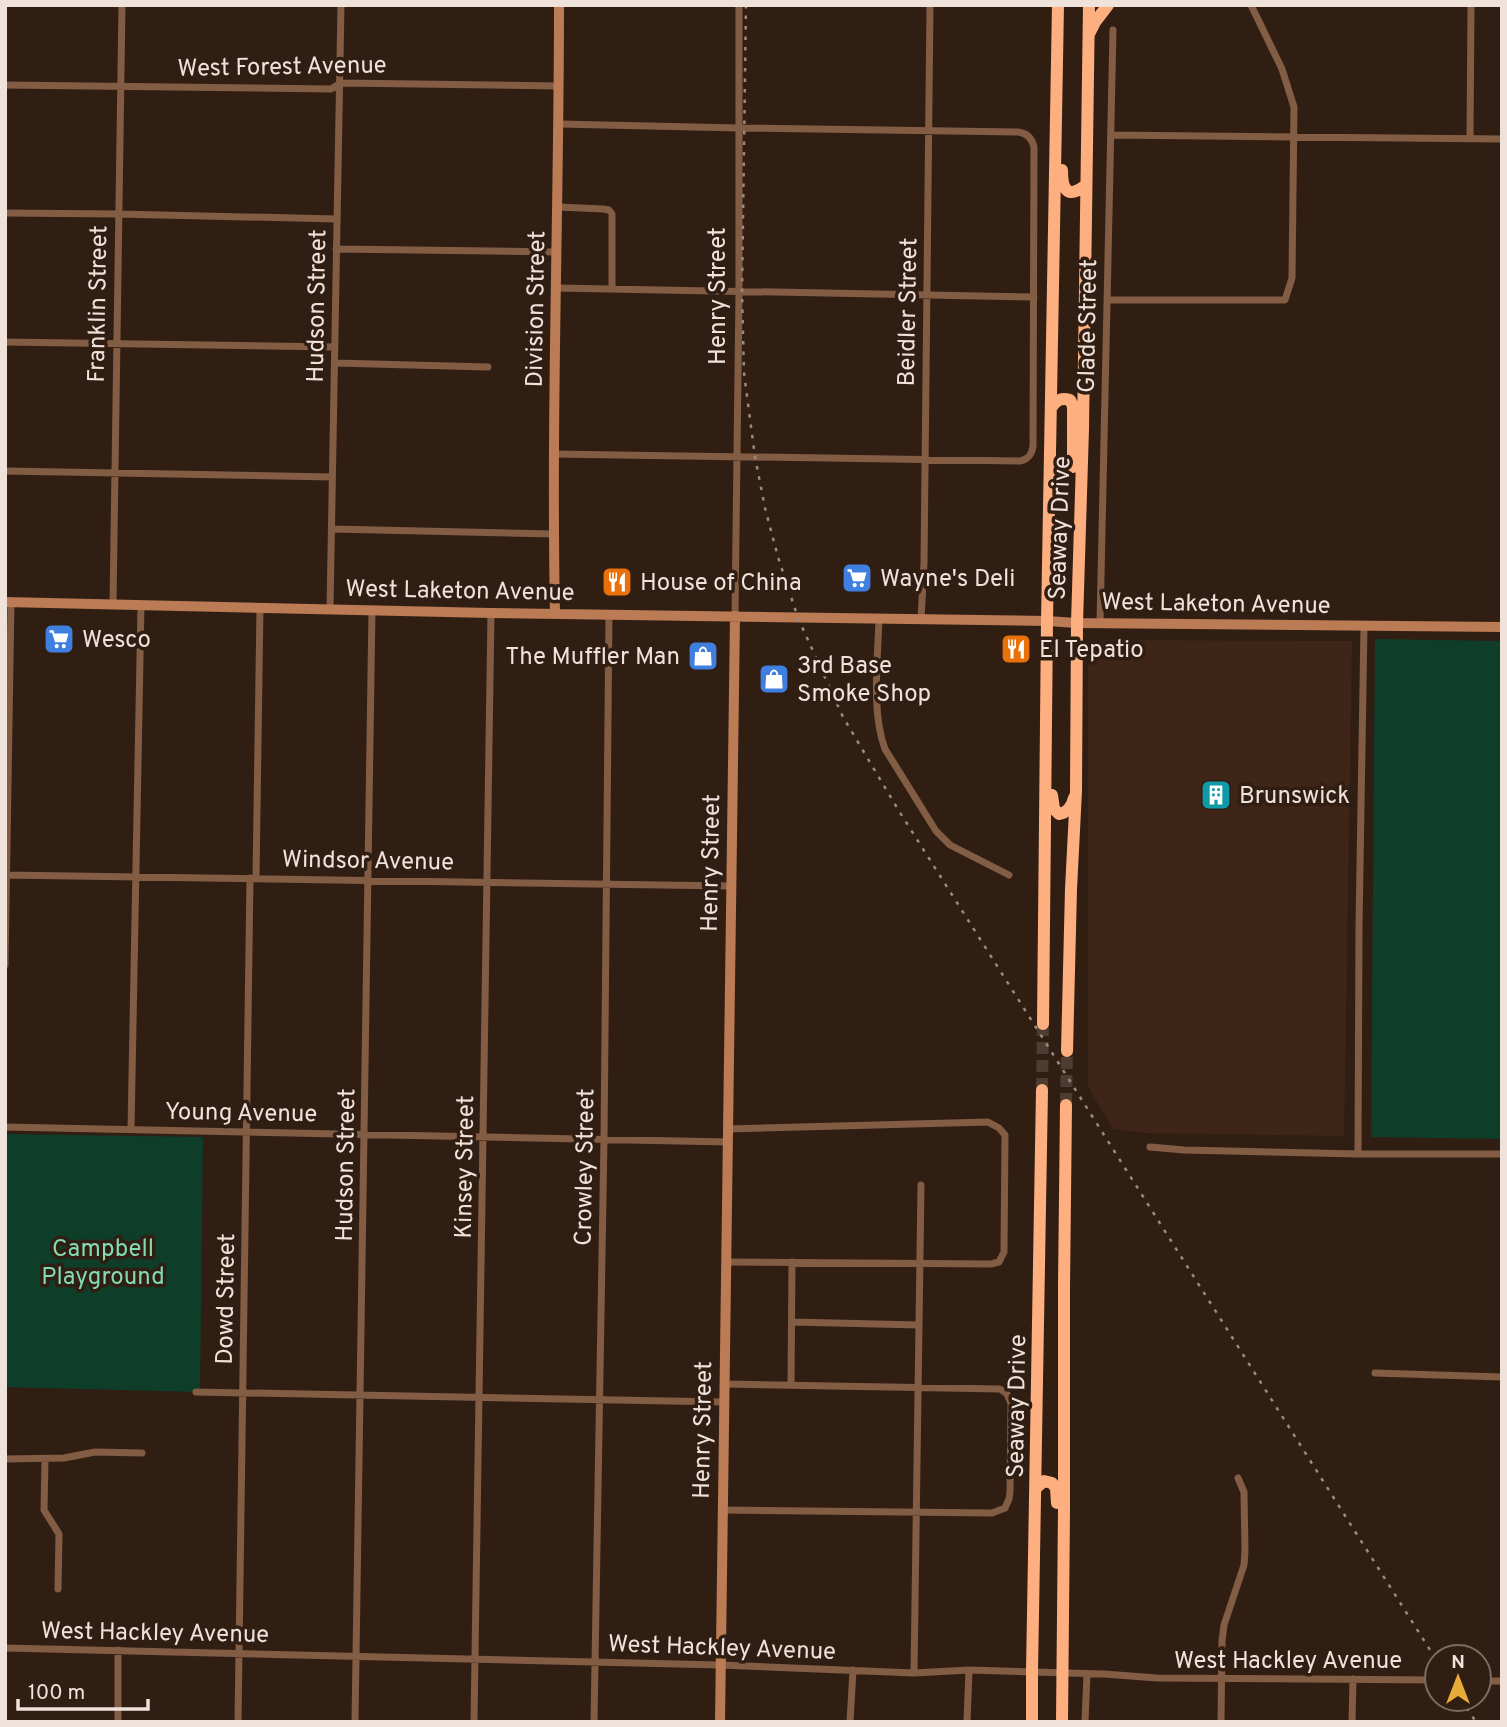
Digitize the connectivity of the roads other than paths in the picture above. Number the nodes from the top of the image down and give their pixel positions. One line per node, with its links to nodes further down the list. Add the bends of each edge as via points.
1 (122, 5): 16 (street, Franklin Street)
2 (341, 5): 14 (street, Hudson Street)
3 (559, 5): 17 (main road, Division Street)
4 (740, 5): 19 (street, Henry Street)
5 (930, 5): 20 (street, Beidler Street)
6 (1058, 5): 43 (highway, Seaway Drive)
7 (1064, 5): 25 (highway, via 1062,185 1073,193)
8 (1088, 5): 13 (highway, Seaway Drive)
9 (1108, 5): 13 (highway)
10 (1251, 5): 22 (street, via 1291,93)
11 (1471, 5): 23 (street)
12 (1113, 30): 21 (street, Glade Street)
13 (1089, 34): 25 (highway, Seaway Drive)
14 (341, 83): 16 (street, West Forest Avenue, via 331,89); 17 (street, West Forest Avenue); 29 (street, Hudson Street)
15 (5, 86): 16 (street, West Forest Avenue)
16 (121, 86): 28 (street, Franklin Street)
17 (559, 86): 18 (main road, Division Street)
18 (562, 124): 19 (street); 26 (main road, Division Street)
19 (739, 128): 20 (street); 34 (street, Henry Street)
20 (929, 130): 35 (street, Beidler Street); 36 (street, via 1018,132 1030,138 1034,147)
21 (1111, 135): 22 (street); 37 (street, Glade Street)
22 (1294, 137): 23 (street); 37 (street, via 1292,278 1285,300)
23 (1470, 138): 24 (street)
24 (1502, 139)
25 (1086, 185): 52 (highway, Seaway Drive)
26 (558, 206): 31 (main road, Division Street); 33 (street, via 603,209 612,214)
27 (5, 213): 28 (street)
28 (118, 214): 29 (street); 39 (street, Franklin Street)
29 (337, 219): 30 (street, Hudson Street)
30 (336, 249): 31 (street); 40 (street, Hudson Street)
31 (557, 253): 32 (main road, Division Street)
32 (557, 288): 33 (street); 44 (main road, Division Street)
33 (612, 289): 34 (street)
34 (739, 292): 35 (street); 45 (street, Henry Street)
35 (926, 295): 36 (street); 46 (street, Beidler Street)
36 (1034, 297): 46 (street, via 1030,456 1020,461)
37 (1107, 300): 67 (street, Glade Street)
38 (5, 342): 39 (street)
39 (116, 344): 40 (street); 48 (street, Franklin Street)
40 (335, 347): 41 (street, Hudson Street)
41 (339, 363): 42 (street); 49 (street, Hudson Street)
42 (488, 367)
43 (1051, 408): 52 (highway, via 1063,399 1070,400 1074,409 1071,587); 65 (highway, Seaway Drive)
44 (554, 454): 45 (street); 51 (main road, Division Street)
45 (737, 456): 46 (street); 62 (street, Henry Street)
46 (924, 459): 64 (street, Beidler Street)
47 (5, 471): 48 (street)
48 (114, 473): 49 (street); 54 (street, Franklin Street)
49 (332, 477): 50 (street, Hudson Street)
50 (332, 529): 51 (street); 57 (street, Hudson Street)
51 (554, 534): 60 (main road, Division Street)
52 (1078, 601): 66 (highway, Seaway Drive)
53 (8, 602): 54 (main road, West Laketon Avenue); 72 (street)
54 (113, 604): 55 (main road, West Laketon Avenue)
55 (141, 605): 56 (main road, West Laketon Avenue); 74 (street)
56 (260, 607): 57 (main road, West Laketon Avenue); 75 (street, Dowd Street)
57 (330, 608): 58 (main road, West Laketon Avenue)
58 (372, 609): 59 (main road, West Laketon Avenue); 76 (street, Hudson Street)
59 (491, 612): 60 (main road, West Laketon Avenue); 77 (street, Kinsey Street)
60 (555, 614): 61 (main road, West Laketon Avenue)
61 (609, 614): 62 (main road, West Laketon Avenue); 78 (street, Crowley Street)
62 (735, 616): 63 (main road, West Laketon Avenue); 79 (main road, Henry Street)
63 (879, 618): 64 (main road, West Laketon Avenue); 73 (street, via 878,710 885,749 936,831 950,845)
64 (921, 619): 65 (main road, West Laketon Avenue)
65 (1047, 621): 66 (main road, West Laketon Avenue); 70 (highway, Seaway Drive)
66 (1077, 623): 67 (main road, West Laketon Avenue); 71 (highway, Seaway Drive)
67 (1100, 623): 68 (main road, West Laketon Avenue)
68 (1364, 626): 69 (main road, West Laketon Avenue); 94 (street)
69 (1502, 626)
70 (1047, 643): 71 (highway, via 1053,658 1055,811 1066,811); 81 (highway, Seaway Drive)
71 (1076, 791): 82 (highway, Seaway Drive)
72 (6, 875): 74 (street, Windsor Avenue); 80 (street)
73 (1009, 875)
74 (136, 877): 75 (street, Windsor Avenue); 86 (street)
75 (253, 878): 76 (street, Windsor Avenue); 88 (street, Dowd Street)
76 (368, 879): 77 (street, Windsor Avenue); 89 (street, Hudson Street)
77 (487, 882): 78 (street, Windsor Avenue); 90 (street, Kinsey Street)
78 (607, 883): 79 (street, Windsor Avenue); 91 (street, Crowley Street)
79 (730, 886): 87 (main road, Henry Street)
80 (5, 965)
81 (1043, 1024)
82 (1067, 1052)
83 (1042, 1090): 117 (highway, Seaway Drive)
84 (1066, 1105): 124 (highway, Seaway Drive)
85 (5, 1127): 86 (street, Young Avenue)
86 (131, 1129): 88 (street, Young Avenue)
87 (728, 1129): 92 (main road, Henry Street); 99 (street, via 988,1122 999,1128 1005,1135 1004,1252 999,1262)
88 (247, 1132): 89 (street, Young Avenue); 108 (street, Dowd Street)
89 (365, 1133): 90 (street, Young Avenue); 109 (street, Hudson Street)
90 (484, 1136): 91 (street, Young Avenue); 110 (street, Kinsey Street)
91 (604, 1139): 92 (street, Young Avenue); 111 (street, Crowley Street)
92 (728, 1142): 97 (main road, Henry Street)
93 (1150, 1147): 94 (street)
94 (1358, 1154): 95 (street)
95 (1502, 1154)
96 (921, 1185): 99 (street)
97 (726, 1262): 98 (street); 104 (main road, Henry Street)
98 (792, 1262): 99 (street); 100 (street)
99 (920, 1264): 101 (street)
100 (792, 1322): 101 (street); 105 (street)
101 (919, 1325): 106 (street)
102 (1375, 1373): 103 (street)
103 (1502, 1377)
104 (724, 1384): 105 (street); 112 (main road, Henry Street)
105 (791, 1385): 106 (street)
106 (918, 1387): 119 (street); 119 (street, via 996,1389 1007,1394 1011,1403 1010,1492 1005,1508 992,1513)
107 (196, 1392): 108 (street)
108 (242, 1393): 109 (street); 123 (street, Dowd Street)
109 (360, 1395): 110 (street); 125 (street, Hudson Street)
110 (478, 1398): 111 (street); 126 (street, Kinsey Street)
111 (599, 1400): 112 (street); 127 (street, Crowley Street)
112 (723, 1402): 118 (main road, Henry Street)
113 (142, 1453): 115 (street, via 95,1452)
114 (5, 1459): 115 (street)
115 (45, 1460): 120 (street, via 44,1510 59,1534)
116 (1238, 1478): 135 (street, via 1244,1492 1244,1565 1224,1625)
117 (1036, 1488): 124 (highway, via 1049,1481 1058,1494 1057,1642); 131 (highway, Seaway Drive)
118 (722, 1510): 119 (street); 128 (main road, Henry Street)
119 (915, 1513): 132 (street)
120 (58, 1589)
121 (5, 1648): 122 (street, West Hackley Avenue)
122 (118, 1650): 123 (street, West Hackley Avenue); 139 (street)
123 (239, 1654): 125 (street, West Hackley Avenue); 140 (street, Dowd Street)
124 (1063, 1655): 133 (highway, Seaway Drive)
125 (356, 1656): 126 (street, West Hackley Avenue); 141 (street, Hudson Street)
126 (475, 1659): 127 (street, West Hackley Avenue); 142 (street, Kinsey Street)
127 (594, 1662): 128 (street, West Hackley Avenue); 143 (street, Crowley Street)
128 (720, 1665): 129 (street, West Hackley Avenue); 144 (main road, Henry Street)
129 (853, 1670): 132 (street, West Hackley Avenue); 145 (street)
130 (969, 1670): 131 (street, West Hackley Avenue); 132 (street, West Hackley Avenue); 146 (street)
131 (1032, 1672): 133 (street, West Hackley Avenue); 138 (highway, Seaway Drive)
132 (914, 1673)
133 (1062, 1674): 134 (street, West Hackley Avenue); 149 (highway, Seaway Drive)
134 (1087, 1674): 135 (street, West Hackley Avenue); 150 (street)
135 (1222, 1678): 136 (street, West Hackley Avenue); 151 (street)
136 (1353, 1679): 137 (street, West Hackley Avenue); 152 (street)
137 (1423, 1680)
138 (1032, 1694): 147 (highway, Seaway Drive); 148 (highway)
139 (118, 1722)
140 (238, 1722)
141 (355, 1722)
142 (474, 1722)
143 (594, 1722)
144 (720, 1722)
145 (850, 1722)
146 (967, 1722)
147 (1032, 1722)
148 (1040, 1722)
149 (1062, 1722)
150 (1085, 1722)
151 (1221, 1722)
152 (1352, 1722)

